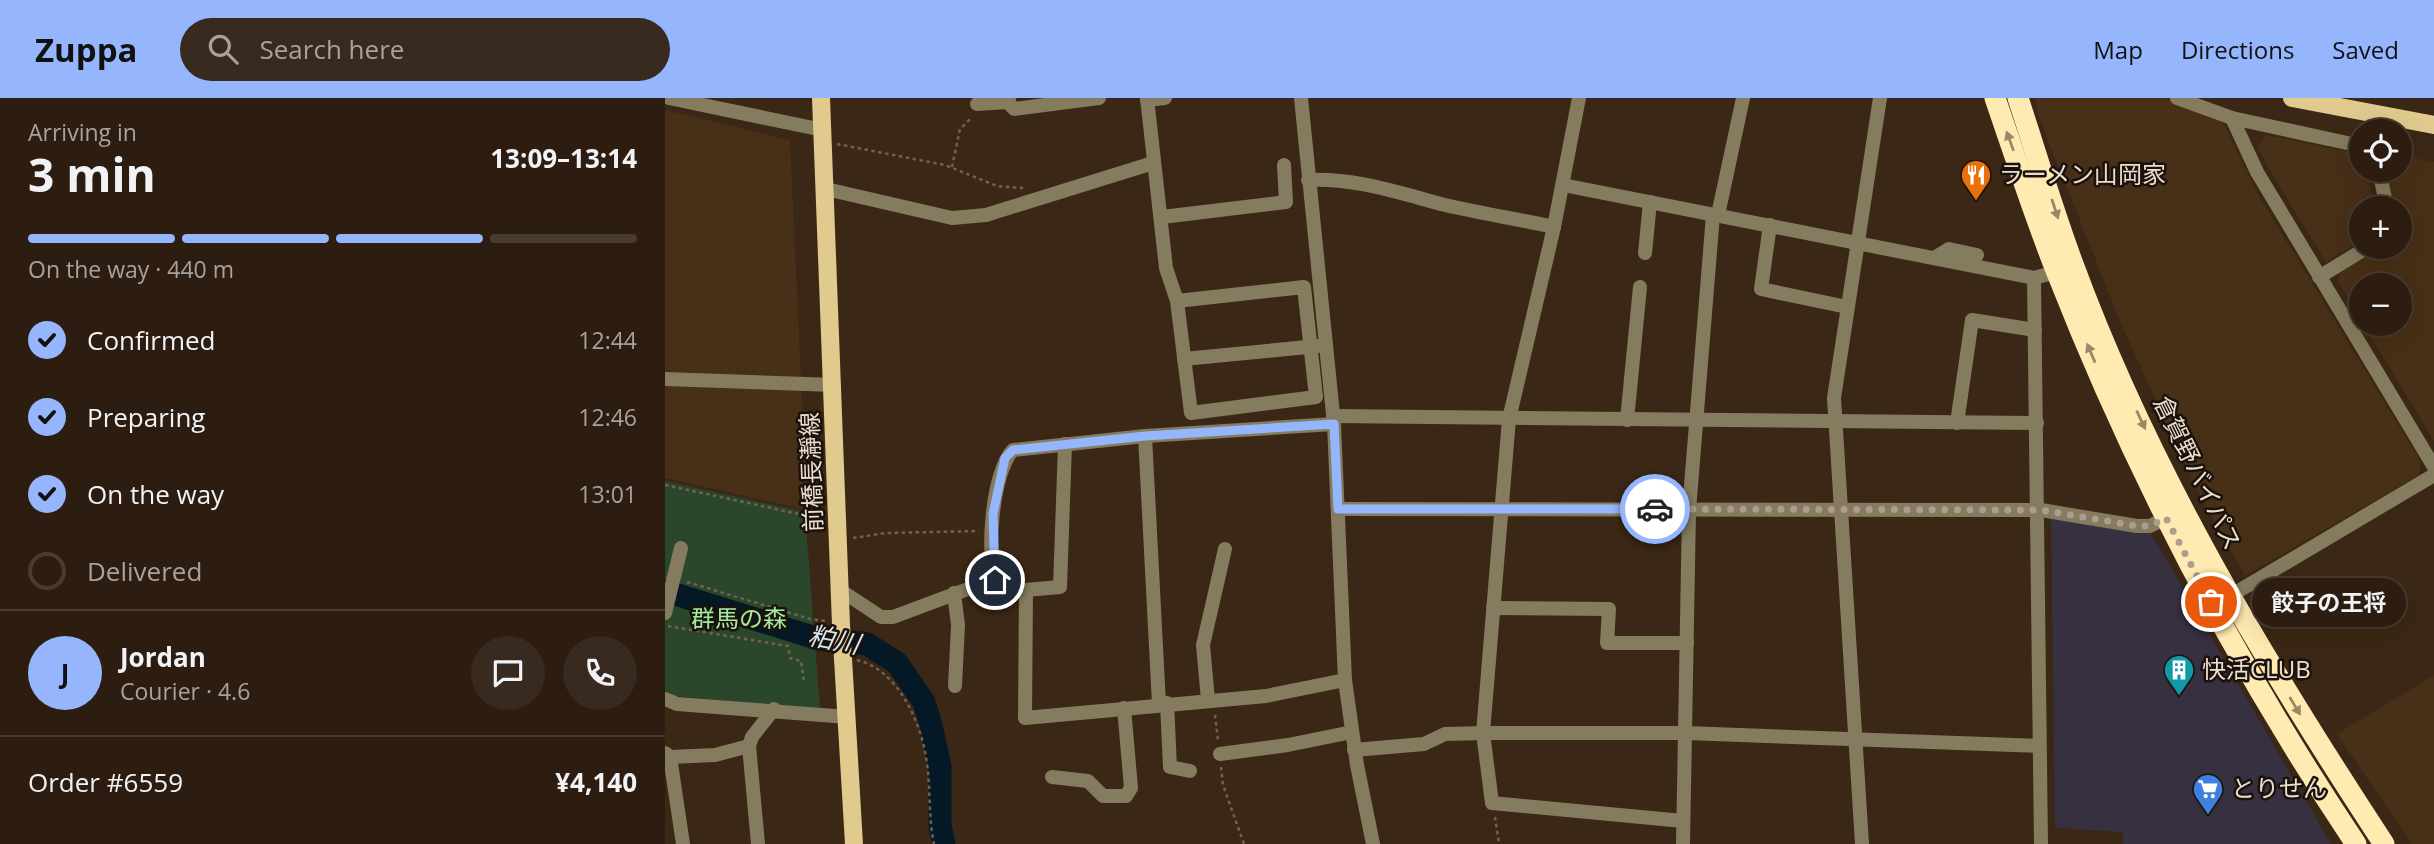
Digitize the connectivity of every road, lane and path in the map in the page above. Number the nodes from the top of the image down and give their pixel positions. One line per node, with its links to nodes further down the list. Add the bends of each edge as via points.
1 (669, 98): 20 (street)
2 (821, 98): 20 (main road, 前橋長瀞線)
3 (1099, 98): 16 (street)
4 (1165, 98): 13 (street)
5 (1301, 98): 25 (street)
6 (1562, 98): 15 (street)
7 (1743, 98): 32 (street)
8 (1880, 98): 36 (street)
9 (1995, 98): 41 (highway, 倉賀野バイパス, one-way to 9)
10 (2018, 98): 79 (highway, 倉賀野バイパス, one-way to 79, via 2079,278 2183,510)
11 (2177, 98): 18 (street)
12 (2292, 98): 19 (main road)
13 (1147, 99): 22 (street)
14 (1009, 100): 16 (street, via 1014,109 1036,108); 17 (street)
15 (1579, 100): 26 (street)
16 (1042, 101)
17 (977, 104): 24 (path, via 970,121 960,129)
18 (2232, 118): 21 (street); 42 (street, via 2256,172)
19 (2434, 125)
20 (823, 135): 24 (path); 27 (main road, 前橋長瀞線)
21 (2349, 143)
22 (1153, 163): 28 (street); 33 (street)
23 (1284, 165): 30 (street)
24 (952, 167): 28 (path, via 997,186 1042,186)
25 (1308, 180): 29 (street); 35 (street, via 1363,183)
26 (1563, 184): 31 (street); 35 (street)
27 (826, 189): 28 (street, via 952,218 986,215); 51 (main road, 前橋長瀞線)
28 (1051, 192)
29 (1310, 200): 30 (street); 48 (street)
30 (1286, 202): 33 (street)
31 (1650, 202): 32 (street); 37 (street)
32 (1716, 215): 34 (street); 55 (street)
33 (1162, 216): 45 (street, via 1166,268)
34 (1770, 225): 36 (street); 46 (street, via 1761,289)
35 (1554, 227): 52 (street)
36 (1857, 241): 39 (street); 46 (street)
37 (1644, 253)
38 (1977, 255): 39 (street, via 1949,249)
39 (1936, 257): 43 (street)
40 (2349, 259): 42 (street)
41 (2056, 272): 43 (street); 69 (highway, 倉賀野バイパス, one-way to 41)
42 (2319, 277): 61 (street)
43 (2034, 278): 47 (street)
44 (1640, 287): 53 (street)
45 (1177, 301): 48 (street, via 1304,287); 49 (street)
46 (1847, 307): 56 (street)
47 (2035, 330): 57 (street, via 1972,320); 58 (street)
48 (1318, 346): 49 (street); 49 (street, via 1316,397 1191,413); 54 (street)
49 (1184, 359)
50 (665, 379): 51 (street)
51 (834, 385): 72 (main road, 前橋長瀞線)
52 (1509, 419): 53 (street); 54 (street); 64 (street)
53 (1627, 419): 55 (street)
54 (1334, 420): 59 (street); 65 (street)
55 (1694, 420): 56 (street); 66 (street)
56 (1834, 422): 57 (street); 68 (street)
57 (1957, 423): 58 (street)
58 (2037, 423): 67 (street)
59 (1145, 436): 60 (street); 91 (street)
60 (1065, 444): 77 (street, via 1060,587); 77 (street, via 1013,450 1005,458 993,514 993,574 999,588)
61 (2434, 467)
62 (2434, 475): 79 (street)
63 (665, 485): 70 (path)
64 (1501, 508): 65 (street); 66 (street); 80 (street)
65 (1338, 509): 86 (street)
66 (1689, 509): 68 (street); 84 (street)
67 (2036, 511): 68 (street); 69 (street, via 2137,526); 100 (street)
68 (1840, 512): 98 (street)
69 (2166, 518): 118 (highway, 倉賀野バイパス, via 2290,739)
70 (827, 520)
71 (976, 531): 72 (path, via 885,533)
72 (839, 540): 76 (main road, 前橋長瀞線)
73 (1225, 549): 90 (street, via 1203,645)
74 (678, 560): 81 (street); 82 (path, via 688,563 684,581 810,619)
75 (984, 583): 78 (street)
76 (840, 590): 78 (street, via 880,617 914,611); 82 (main road, 前橋長瀞線)
77 (1026, 590): 92 (street, via 1025,718)
78 (954, 593): 88 (street, via 958,625)
79 (2230, 596): 119 (highway, 倉賀野バイパス, one-way to 119)
80 (1493, 608): 84 (street, via 1609,609 1607,643); 96 (street)
81 (665, 613)
82 (840, 623): 85 (main road, 前橋長瀞線)
83 (665, 625): 87 (path, via 788,646 790,658 801,661)
84 (1687, 643): 97 (street)
85 (842, 657): 94 (main road, 前橋長瀞線); 111 (path, via 880,669 904,699 926,756)
86 (1345, 680): 90 (street, via 1266,696); 95 (street)
87 (804, 681)
88 (955, 686)
89 (665, 699): 93 (street, via 677,704)
90 (1211, 700): 91 (street); 102 (path)
91 (1163, 704): 92 (street); 104 (street, via 1170,767)
92 (1124, 708): 105 (street, via 1131,788 1126,796 1103,796 1088,781)
93 (774, 709): 94 (street); 99 (street)
94 (848, 717): 110 (main road, 前橋長瀞線)
95 (1352, 732): 101 (street); 102 (street)
96 (1483, 733): 97 (street); 101 (street, via 1445,734 1424,744); 106 (street)
97 (1686, 733): 98 (street); 107 (street)
98 (1855, 741): 100 (street); 116 (street)
99 (750, 746): 103 (street, via 715,755); 109 (street)
100 (2038, 746): 117 (street)
101 (1355, 750): 113 (street)
102 (1220, 754): 112 (path, via 1223,785)
103 (667, 755): 108 (street)
104 (1190, 771)
105 (1052, 777)
106 (1492, 803): 107 (street); 114 (path)
107 (1683, 821): 115 (street)
108 (683, 844)
109 (758, 844)
110 (854, 844)
111 (934, 844)
112 (1244, 844)
113 (1373, 844)
114 (1499, 844)
115 (1683, 844)
116 (1861, 844)
117 (2041, 844)
118 (2356, 844)
119 (2384, 844)

